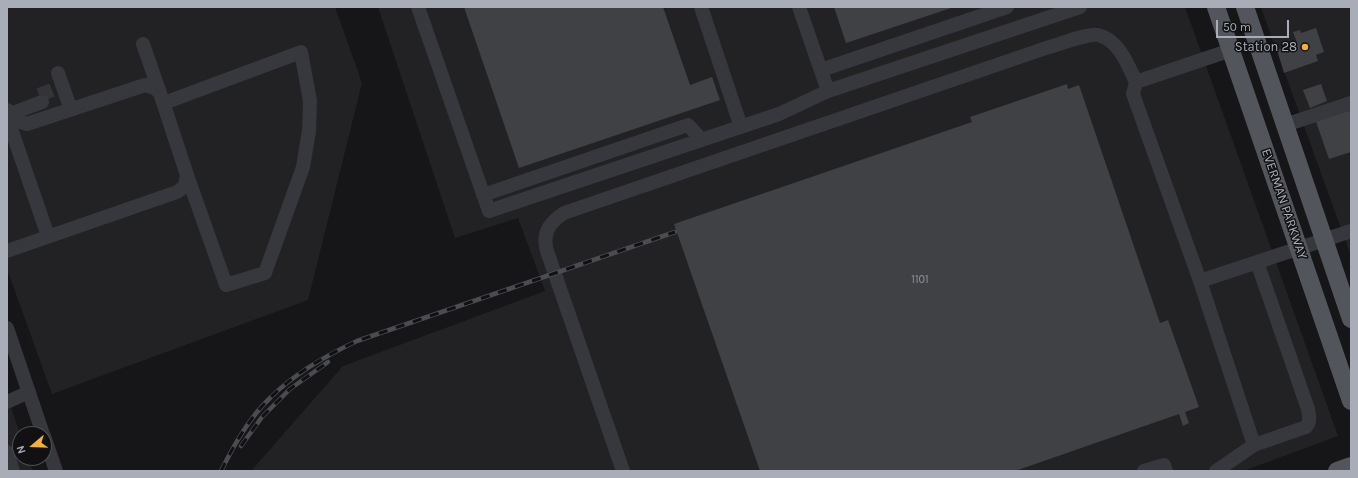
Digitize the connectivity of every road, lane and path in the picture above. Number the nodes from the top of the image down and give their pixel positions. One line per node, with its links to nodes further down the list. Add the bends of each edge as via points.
1 (418, 7): 22 (street, via 489,211)
2 (701, 7): 22 (street)
3 (799, 7): 10 (street)
4 (1007, 7): 10 (street)
5 (1080, 7): 14 (street)
6 (1216, 7): 9 (main road, EVERMAN PARKWAY)
7 (1245, 7): 12 (main road, EVERMAN PARKWAY)
8 (143, 44): 16 (street)
9 (1231, 50): 13 (street); 17 (main road, EVERMAN PARKWAY)
10 (821, 70): 14 (street)
11 (58, 73): 19 (street, via 61,91)
12 (1269, 76): 17 (main road, via 1257,83); 21 (main road, EVERMAN PARKWAY)
13 (1136, 82): 30 (street, via 1133,94); 43 (street, via 1120,50 1110,42 1097,35 1080,38 564,213 555,219 546,235 547,251)
14 (828, 91): 22 (street, via 779,114)
15 (41, 98): 20 (street)
16 (162, 98): 19 (street, via 155,88 144,85); 23 (street); 23 (street, via 301,52 310,101 309,131 303,167 265,273 226,285)
17 (1247, 99): 27 (main road, EVERMAN PARKWAY)
18 (1351, 103): 21 (street)
19 (71, 110): 20 (street, via 26,124)
20 (8, 112): 25 (street)
21 (1285, 125): 26 (main road, EVERMAN PARKWAY)
22 (741, 127)
23 (188, 175): 25 (street, via 185,186 177,192)
24 (1351, 231): 26 (street)
25 (48, 236): 28 (street)
26 (1324, 240): 27 (street); 31 (main road, EVERMAN PARKWAY)
27 (1299, 248): 29 (street); 34 (main road, EVERMAN PARKWAY)
28 (7, 251)
29 (1257, 262): 30 (street); 37 (street, via 1310,420 1306,427)
30 (1200, 281): 37 (street)
31 (1351, 319)
32 (7, 328): 33 (street)
33 (29, 392): 35 (street); 36 (street)
34 (1351, 401)
35 (7, 402)
36 (41, 426)
37 (1254, 445): 46 (street)
38 (7, 452): 41 (street)
39 (52, 459): 42 (street)
40 (1351, 466): 47 (main road)
41 (13, 471)
42 (56, 471)
43 (623, 471)
44 (1144, 471): 45 (street, via 1164,465)
45 (1166, 471)
46 (1216, 471)
47 (1337, 471)

